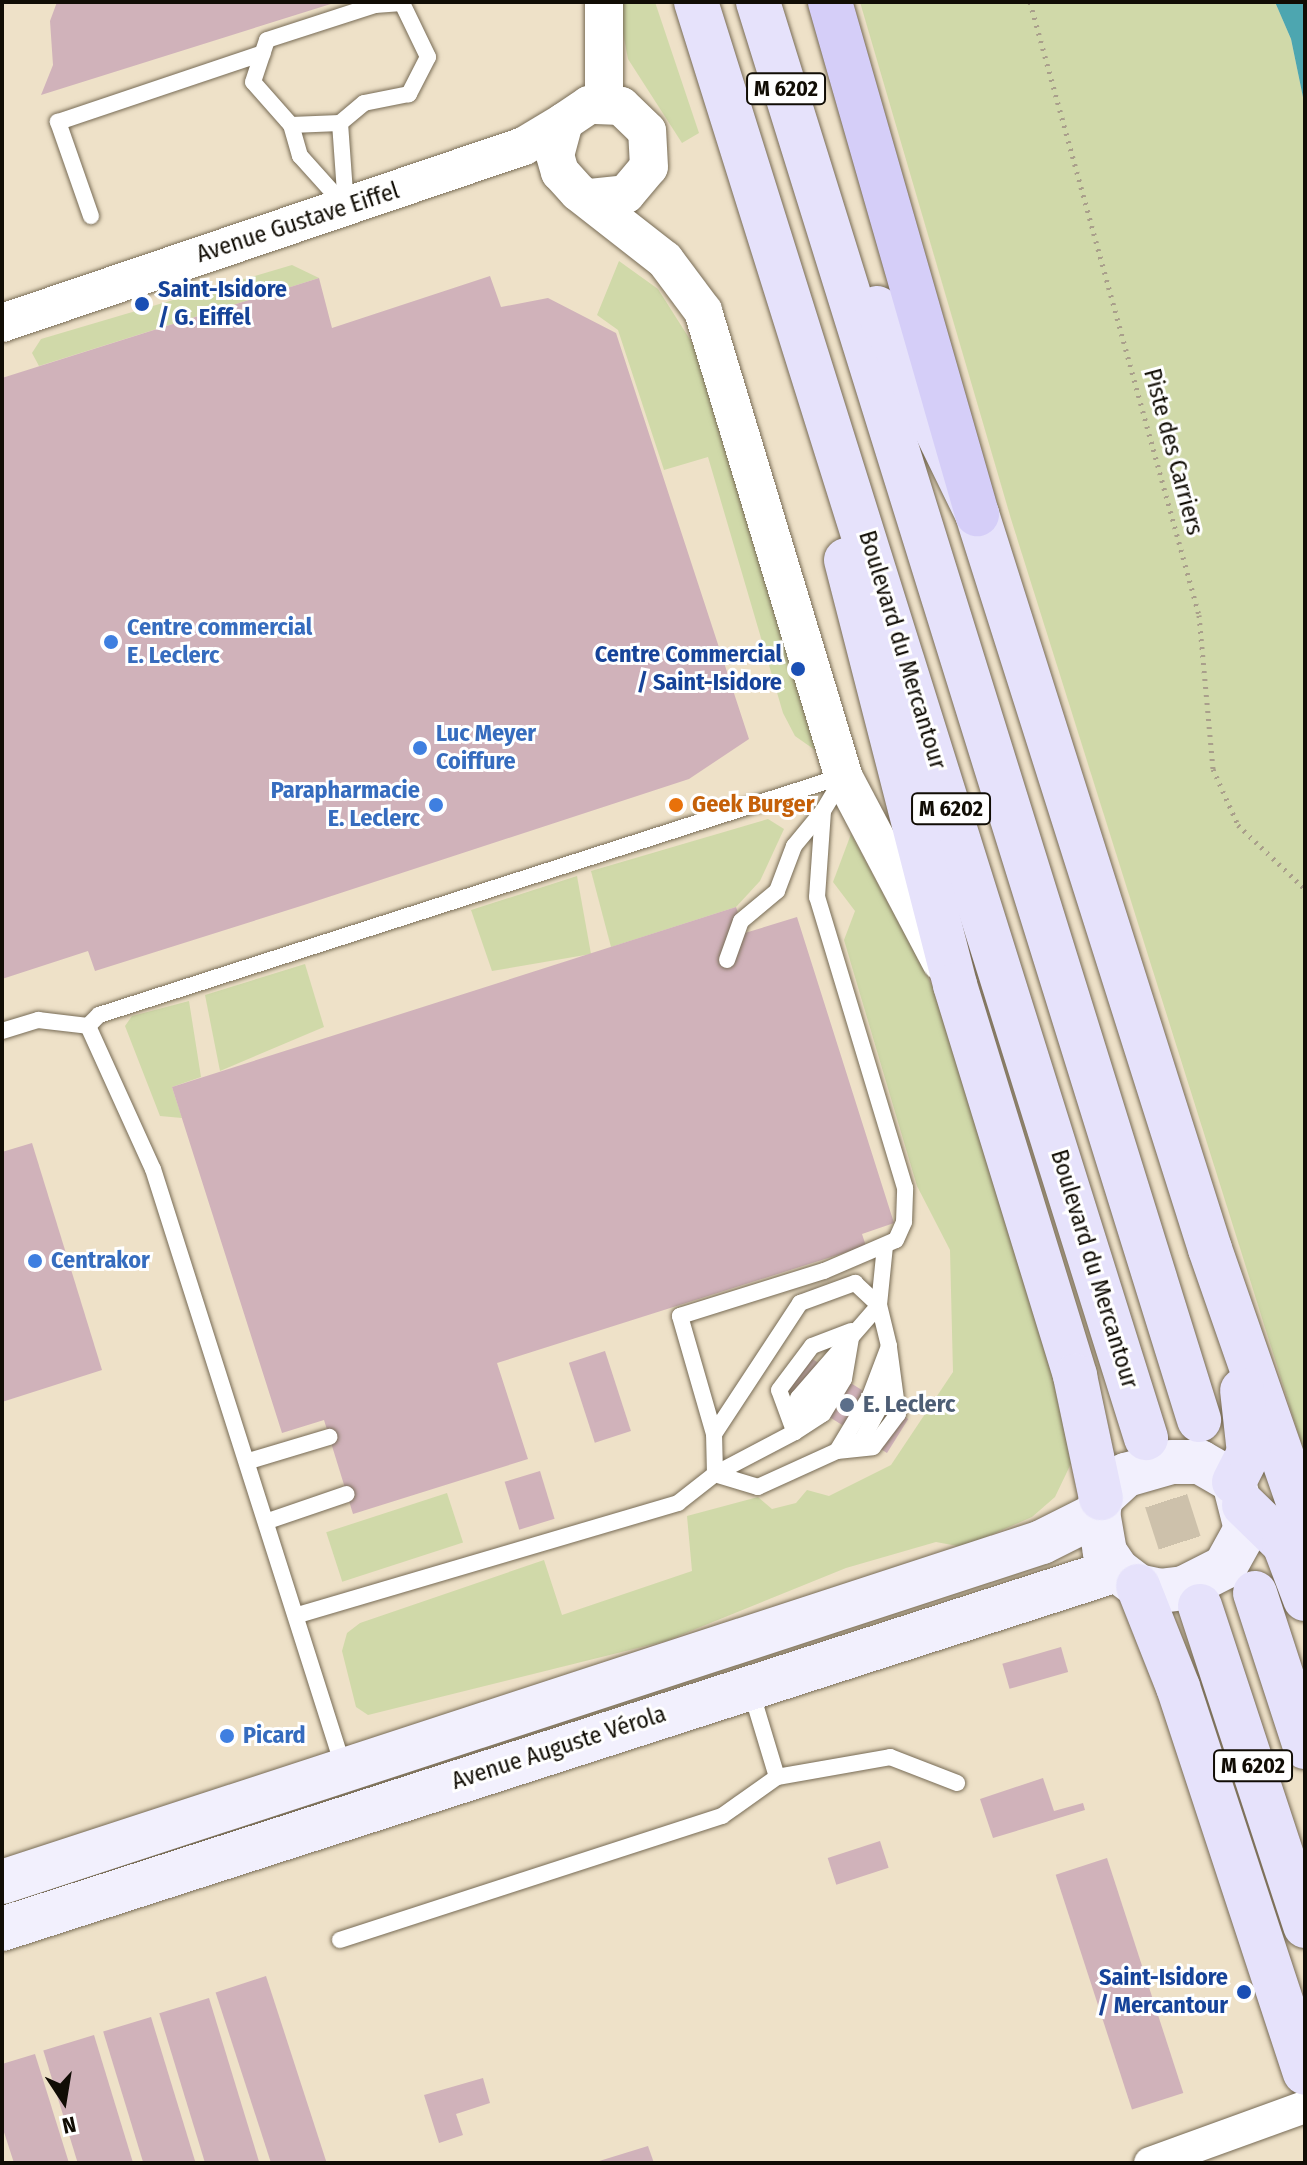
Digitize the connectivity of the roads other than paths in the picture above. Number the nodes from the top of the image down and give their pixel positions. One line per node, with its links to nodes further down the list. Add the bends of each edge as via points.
1 (604, 2): 6 (street)
2 (696, 2): 12 (main road, Boulevard du Mercantour / M 6202)
3 (758, 2): 11 (main road, M 6202)
4 (830, 2): 18 (highway)
5 (263, 53): 8 (lane, via 267,40 375,5 402,3 428,57 409,94 364,103); 9 (lane, via 253,82); 16 (lane, via 58,122)
6 (604, 103): 7 (street); 14 (street, via 637,116 652,148 649,167 633,189 608,199)
7 (564, 122): 10 (street, via 555,155); 13 (street, Avenue Gustave Eiffel, via 524,146)
8 (340, 123): 9 (lane); 15 (lane)
9 (291, 125): 15 (lane, via 300,156)
10 (560, 172): 13 (street, Avenue Gustave Eiffel, via 485,172); 14 (street)
11 (813, 176): 18 (main road); 30 (main road, M 6202)
12 (756, 180): 22 (main road, via 874,682); 34 (main road, Boulevard du Mercantour / M 6202)
13 (413, 185): 15 (street, Avenue Gustave Eiffel)
14 (590, 198): 19 (street, via 665,260 703,311)
15 (346, 207): 17 (street, Avenue Gustave Eiffel)
16 (91, 216)
17 (2, 323)
18 (977, 514): 26 (main road)
19 (843, 776): 20 (lane); 22 (street); 23 (lane, via 99,1015)
20 (823, 811): 21 (lane, via 794,846 777,891 741,921); 25 (lane, via 817,897 905,1188 904,1222 896,1240)
21 (727, 960)
22 (955, 985): 40 (main road, via 1075,1376)
23 (88, 1026): 24 (lane, via 38,1020); 36 (lane, via 153,1169)
24 (2, 1031)
25 (885, 1246): 27 (lane); 32 (lane, via 680,1316)
26 (1210, 1249): 38 (main road, via 1248,1416 1249,1453); 42 (main road)
27 (879, 1305): 28 (lane); 29 (lane); 32 (lane, via 855,1283 800,1303)
28 (852, 1331): 31 (lane, via 798,1398); 31 (lane, via 844,1379 823,1414)
29 (889, 1346): 35 (lane, via 870,1396); 35 (lane, via 898,1414 873,1447)
30 (1199, 1420)
31 (795, 1432): 37 (lane)
32 (714, 1434): 37 (lane)
33 (329, 1437): 36 (lane)
34 (1146, 1438)
35 (837, 1451): 37 (lane, via 758,1487)
36 (249, 1461): 41 (lane)
37 (715, 1474): 47 (lane, via 678,1503)
38 (1239, 1493): 40 (main road, via 1200,1462 1172,1462 1126,1475); 43 (main road, via 1240,1550 1225,1567 1184,1588); 45 (main road, via 1284,1544)
39 (347, 1494): 41 (lane)
40 (1100, 1506): 43 (main road, via 1105,1552); 50 (main road, Avenue Auguste Vérola, via 1042,1542)
41 (268, 1521): 47 (lane)
42 (1305, 1522)
43 (1127, 1578): 48 (main road, Avenue Auguste Vérola); 57 (main road, via 1178,1687)
44 (1255, 1593): 49 (main road, M 6202)
45 (1305, 1599)
46 (1200, 1606): 54 (main road, M 6202)
47 (298, 1615): 50 (lane)
48 (749, 1686): 51 (lane); 55 (main road, Avenue Auguste Vérola)
49 (1305, 1747)
50 (344, 1771): 53 (main road, Avenue Auguste Vérola)
51 (777, 1777): 52 (lane, via 890,1757); 56 (lane, via 722,1816)
52 (957, 1783)
53 (2, 1882)
54 (1305, 1926)
55 (2, 1929)
56 (340, 1940)
57 (1305, 2073)
58 (1305, 2107): 59 (street)
59 (1150, 2163)

